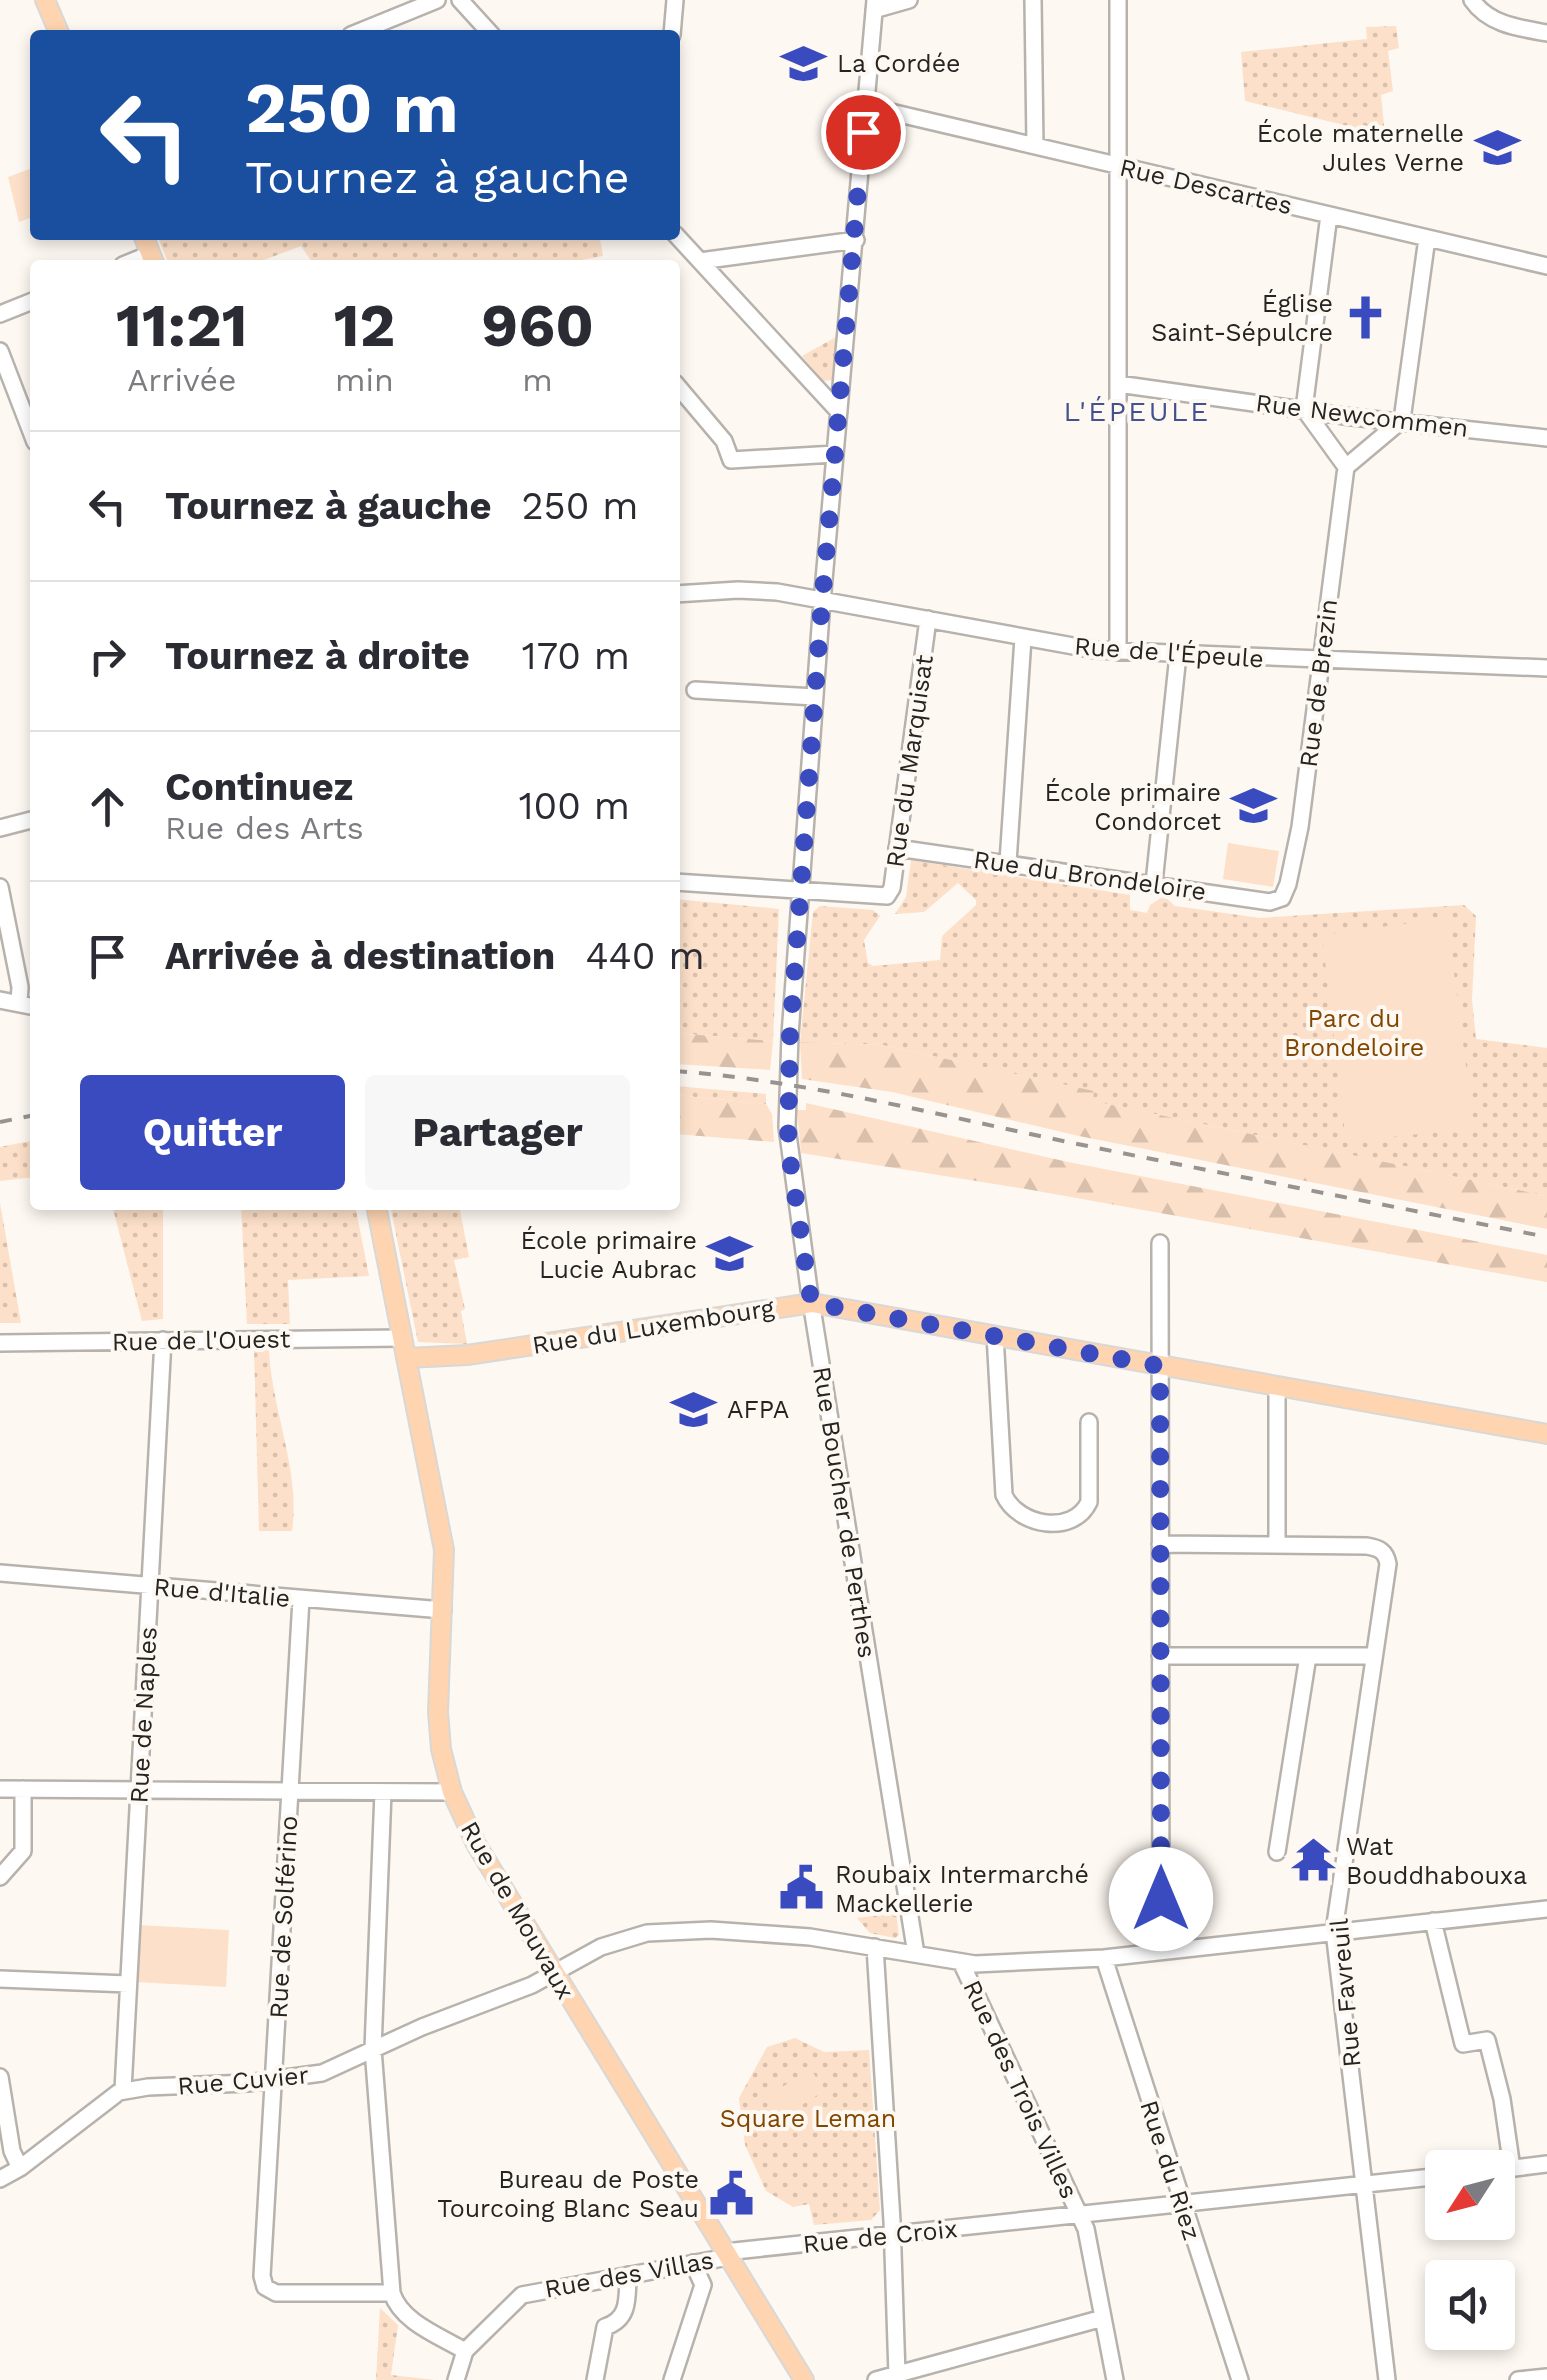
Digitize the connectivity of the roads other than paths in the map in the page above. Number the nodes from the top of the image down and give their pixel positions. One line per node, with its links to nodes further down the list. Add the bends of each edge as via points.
1 (45, 0): 10 (main road)
2 (437, 0): 11 (street)
3 (460, 0): 12 (street)
4 (675, 0): 13 (street)
5 (909, 0): 9 (street)
6 (1033, 0): 16 (street)
7 (1118, 0): 17 (street)
8 (1472, 0): 14 (street, via 1488,16)
9 (875, 5): 15 (street, Rue Boucher de Perthes)
10 (58, 30)
11 (363, 30)
12 (487, 30)
13 (672, 30)
14 (1547, 33)
15 (865, 106): 16 (street, Rue Descartes); 21 (street, Rue Boucher de Perthes)
16 (1035, 146): 17 (street, Rue Descartes)
17 (1118, 165): 18 (street, Rue Descartes); 27 (street)
18 (1329, 215): 19 (street, Rue Descartes); 29 (street)
19 (1427, 238): 23 (street, Rue Descartes); 31 (street)
20 (680, 239): 22 (street)
21 (856, 240): 22 (street); 30 (street, Rue Boucher de Perthes)
22 (700, 261): 30 (street)
23 (1547, 266)
24 (30, 302): 25 (street)
25 (0, 314)
26 (0, 352): 32 (street)
27 (1118, 384): 29 (street, Rue Newcommen); 40 (street)
28 (680, 389): 34 (street, via 724,440 731,460)
29 (1304, 409): 31 (street, Rue Newcommen); 35 (street)
30 (839, 412): 34 (street, Rue Boucher de Perthes)
31 (1402, 420): 33 (street, Rue Newcommen); 35 (street)
32 (30, 429)
33 (1547, 438)
34 (836, 454): 37 (street, Rue Boucher de Perthes)
35 (1346, 467): 42 (street, Rue de Brezin)
36 (680, 594): 37 (street, Rue de l'Épeule, via 738,590)
37 (822, 601): 38 (street, Rue de l'Épeule); 45 (street, Rue Boucher de Perthes)
38 (928, 619): 39 (street, Rue de l'Épeule); 48 (street, Rue du Marquisat)
39 (1023, 638): 40 (street, Rue de l'Épeule); 49 (street)
40 (1118, 652): 41 (street, Rue de l'Épeule)
41 (1178, 655): 42 (street, Rue de l'Épeule); 51 (street)
42 (1321, 660): 43 (street, Rue de l'Épeule); 54 (street, Rue de Brezin, via 1300,826)
43 (1547, 668)
44 (695, 690): 45 (street)
45 (815, 697): 53 (street, Rue Boucher de Perthes)
46 (30, 819): 47 (street)
47 (0, 828)
48 (897, 848): 49 (street, Rue du Brondeloire); 53 (street, Rue du Marquisat, via 892,888 883,898)
49 (1008, 862): 51 (street, Rue du Brondeloire)
50 (680, 882): 53 (street)
51 (1154, 883): 54 (street, Rue du Brondeloire, via 1270,902)
52 (0, 887): 56 (street)
53 (800, 890): 59 (street, Rue Boucher de Perthes, via 788,1146)
54 (1282, 898)
55 (0, 1000): 56 (street)
56 (27, 1005)
57 (377, 1210): 61 (main road, Rue de Mouvaux)
58 (1160, 1243): 65 (street)
59 (812, 1303): 60 (main road, Rue du Luxembourg); 64 (main road, Rue du Luxembourg, via 477,1354); 91 (street, Rue Boucher de Perthes)
60 (996, 1334): 65 (main road, Rue du Luxembourg); 67 (street, via 1004,1495 1012,1510 1041,1522 1072,1519 1086,1510)
61 (402, 1338): 62 (street, Rue de l'Ouest); 64 (main road, Rue de Mouvaux)
62 (163, 1340): 63 (street, Rue de l'Ouest); 72 (street, Rue de Naples)
63 (0, 1342)
64 (407, 1358): 74 (main road, Rue de Mouvaux, via 442,1539)
65 (1160, 1366): 66 (main road, Rue du Luxembourg); 69 (street)
66 (1277, 1388): 68 (main road, Rue du Luxembourg); 70 (street)
67 (1089, 1422)
68 (1547, 1434)
69 (1160, 1544): 70 (street); 75 (street)
70 (1278, 1545): 77 (street, Rue Favreuil, via 1382,1550 1388,1564)
71 (0, 1574): 72 (street, Rue d'Italie)
72 (150, 1586): 73 (street, Rue d'Italie); 81 (street, Rue de Naples)
73 (301, 1598): 74 (street, Rue d'Italie); 78 (street, Rue de Solférino)
74 (443, 1610): 83 (main road, Rue de Mouvaux, via 438,1712)
75 (1160, 1656): 76 (street); 90 (street)
76 (1308, 1656): 77 (street); 84 (street)
77 (1374, 1656): 88 (street, Rue Favreuil)
78 (290, 1786): 81 (street); 82 (street); 99 (street, Rue de Solférino)
79 (0, 1789): 80 (street)
80 (23, 1789): 81 (street); 85 (street, via 23,1852)
81 (138, 1790): 96 (street, Rue de Naples)
82 (383, 1792): 83 (street); 97 (street)
83 (452, 1792): 94 (main road, Rue de Mouvaux)
84 (1277, 1852)
85 (0, 1877)
86 (1547, 1909): 87 (street, Rue Cuvier)
87 (1434, 1922): 88 (street, Rue Cuvier); 101 (street, via 1464,2044 1487,2040 1505,2114)
88 (1334, 1932): 90 (street, Rue Cuvier); 107 (street, Rue Favreuil)
89 (883, 1948): 91 (street, Rue Cuvier); 94 (street, Rue Cuvier, via 668,1930 610,1943); 110 (street)
90 (1161, 1950): 92 (street, Rue Cuvier)
91 (916, 1954): 93 (street, Rue Cuvier)
92 (1104, 1958): 93 (street, Rue Cuvier, via 999,1966); 108 (street, Rue du Riez)
93 (961, 1962): 109 (street, Rue des Trois Villes)
94 (554, 1972): 97 (street, Rue Cuvier); 111 (main road, Rue de Mouvaux)
95 (0, 1979): 96 (street)
96 (128, 1984): 100 (street, Rue de Naples)
97 (373, 2049): 99 (street, Rue Cuvier, via 322,2073); 114 (street)
98 (0, 2077): 103 (street)
99 (272, 2080): 100 (street, Rue Cuvier); 114 (street, Rue de Solférino, via 265,2287 284,2294)
100 (123, 2090): 103 (street)
101 (1505, 2150)
102 (1547, 2164): 104 (street)
103 (20, 2168): 106 (street)
104 (1515, 2168)
105 (1425, 2178): 107 (street, Rue de Croix)
106 (0, 2179)
107 (1364, 2184): 108 (street, Rue de Croix); 126 (street, Rue Favreuil)
108 (1182, 2205): 109 (street, Rue de Croix); 125 (street, Rue du Riez)
109 (1081, 2216): 110 (street, Rue de Croix); 115 (street, Rue des Trois Villes)
110 (892, 2236): 111 (street, Rue de Croix); 117 (street)
111 (726, 2254): 112 (street, Rue des Villas); 122 (main road, Rue de Mouvaux)
112 (692, 2264): 113 (street, Rue des Villas); 121 (street, via 703,2285)
113 (628, 2275): 116 (street, Rue des Villas, via 522,2294); 120 (street, via 626,2311 605,2327)
114 (392, 2293): 116 (street, via 407,2316)
115 (1102, 2318): 117 (street); 124 (street, Rue des Trois Villes)
116 (465, 2351): 119 (street, Rue des Villas)
117 (896, 2375): 123 (street)
118 (1547, 2377): 127 (street)
119 (456, 2380)
120 (595, 2380)
121 (672, 2380)
122 (804, 2380)
123 (876, 2380)
124 (1114, 2380)
125 (1240, 2380)
126 (1386, 2380)
127 (1518, 2380)

